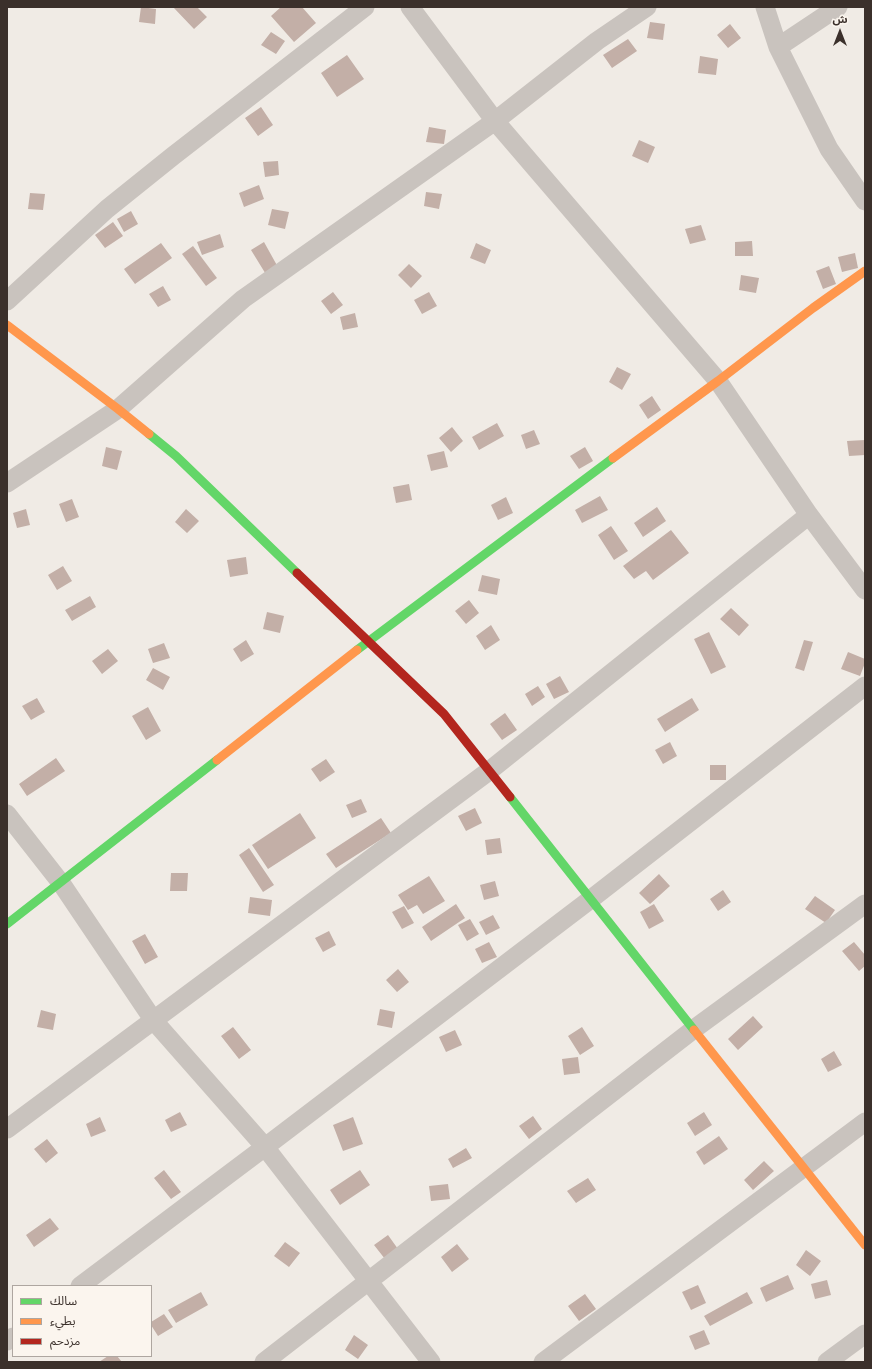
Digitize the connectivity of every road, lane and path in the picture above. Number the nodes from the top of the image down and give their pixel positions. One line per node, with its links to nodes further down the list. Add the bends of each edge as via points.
1 (365, 7): 10 (street, via 107,209)
2 (410, 7): 7 (street)
3 (647, 7): 7 (street, via 597,41)
4 (765, 7): 6 (street)
5 (838, 7): 6 (street)
6 (778, 47): 8 (street, via 829,149)
7 (495, 121): 12 (street); 13 (street, via 244,299)
8 (865, 201)
9 (865, 271): 12 (street)
10 (7, 301)
11 (7, 325): 13 (street)
12 (718, 382): 15 (street); 17 (street)
13 (118, 409): 14 (street); 17 (street, via 176,456)
14 (7, 483)
15 (809, 515): 16 (street); 19 (street)
16 (865, 590)
17 (368, 642): 19 (street, via 444,714); 21 (street)
18 (865, 686): 22 (street)
19 (489, 771): 22 (street); 25 (street)
20 (7, 814): 21 (street)
21 (61, 883): 24 (street); 25 (street)
22 (591, 899): 26 (street); 29 (street)
23 (865, 904): 26 (street)
24 (7, 924)
25 (154, 1021): 28 (street); 29 (street)
26 (694, 1029): 30 (street); 32 (street)
27 (865, 1122): 30 (street)
28 (7, 1129)
29 (266, 1147): 32 (street); 33 (street)
30 (804, 1168): 31 (street); 37 (street)
31 (865, 1245)
32 (368, 1281): 35 (street); 36 (street)
33 (81, 1285)
34 (865, 1334): 38 (street)
35 (264, 1362)
36 (431, 1362)
37 (544, 1362)
38 (827, 1362)

